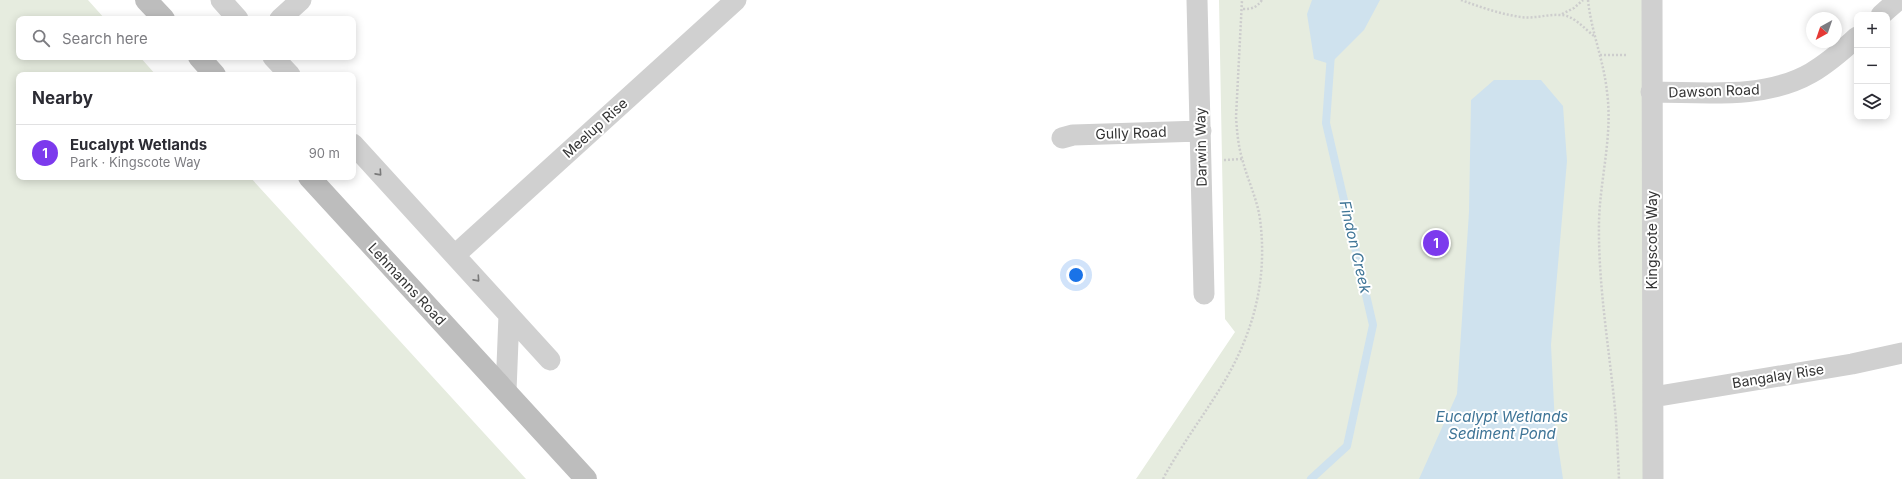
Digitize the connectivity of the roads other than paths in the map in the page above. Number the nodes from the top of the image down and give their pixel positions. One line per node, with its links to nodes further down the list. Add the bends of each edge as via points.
1 (146, 0): 9 (street)
2 (221, 0): 10 (street)
3 (301, 0): 11 (street)
4 (736, 0): 22 (street, Meelup Rise)
5 (1197, 0): 18 (street, Darwin Way)
6 (1652, 0): 17 (street, Kingscote Way)
7 (1898, 0): 8 (street)
8 (1884, 12)
9 (161, 16)
10 (235, 16)
11 (283, 16)
12 (1854, 40): 17 (street, Dawson Road, via 1835,57 1811,73 1784,85 1733,92)
13 (202, 60): 15 (street)
14 (276, 60): 16 (street)
15 (212, 72)
16 (287, 72)
17 (1651, 92): 28 (street, Kingscote Way)
18 (1201, 131): 19 (street, Gully Road, via 1072,135); 23 (street, Darwin Way)
19 (1062, 138)
20 (356, 147): 22 (street, one-way to 22)
21 (312, 180): 27 (street, Lehmanns Road)
22 (455, 255): 24 (street, one-way to 24)
23 (1204, 294)
24 (509, 315): 26 (street); 27 (street)
25 (1902, 353): 28 (street, Bangalay Rise, via 1852,364)
26 (550, 360)
27 (506, 392): 29 (street, Lehmanns Road)
28 (1652, 397): 30 (street, Kingscote Way)
29 (586, 479)
30 (1653, 479)

